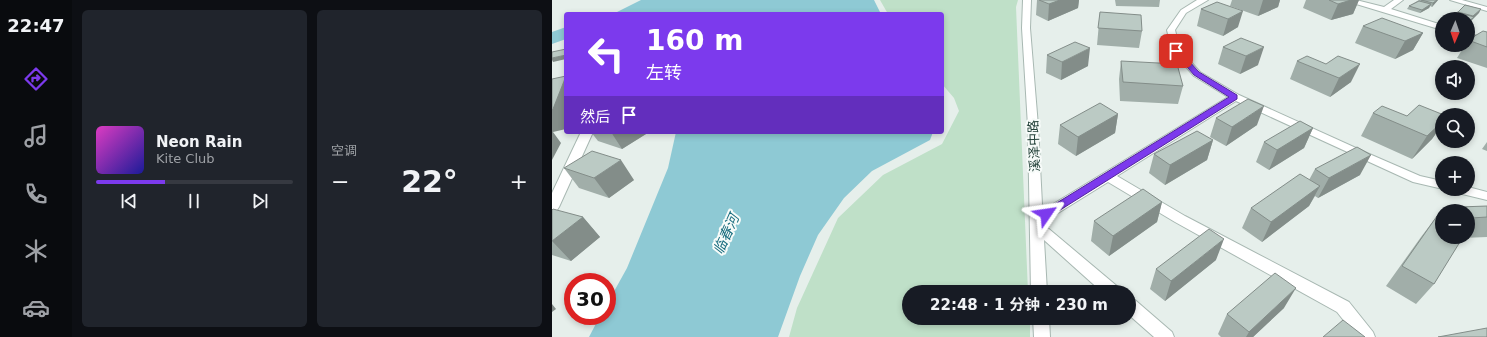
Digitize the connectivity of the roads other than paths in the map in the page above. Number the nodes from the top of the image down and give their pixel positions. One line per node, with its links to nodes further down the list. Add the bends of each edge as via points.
1 (1027, 0): 18 (street, 溪泽中路, via 1026,28)
2 (1199, 0): 11 (street, via 1179,14 1171,30 1176,51 1197,74)
3 (1347, 0): 7 (street)
4 (1399, 0): 7 (street)
5 (1454, 0): 6 (street)
6 (1487, 9)
7 (1385, 10): 8 (street)
8 (1435, 26)
9 (1475, 38): 10 (street)
10 (1487, 42)
11 (1235, 97): 13 (street); 14 (street, via 1363,156 1417,179)
12 (586, 134): 17 (street)
13 (1108, 176): 18 (street); 25 (street, via 1180,219 1343,307)
14 (1435, 183)
15 (1475, 193): 16 (street)
16 (1487, 196)
17 (552, 207)
18 (1037, 223): 19 (street, 溪泽中路); 20 (street)
19 (1039, 285)
20 (1105, 285)
21 (1136, 312): 24 (street)
22 (1041, 325): 23 (street)
23 (1042, 337)
24 (1166, 337)
25 (1367, 337)

